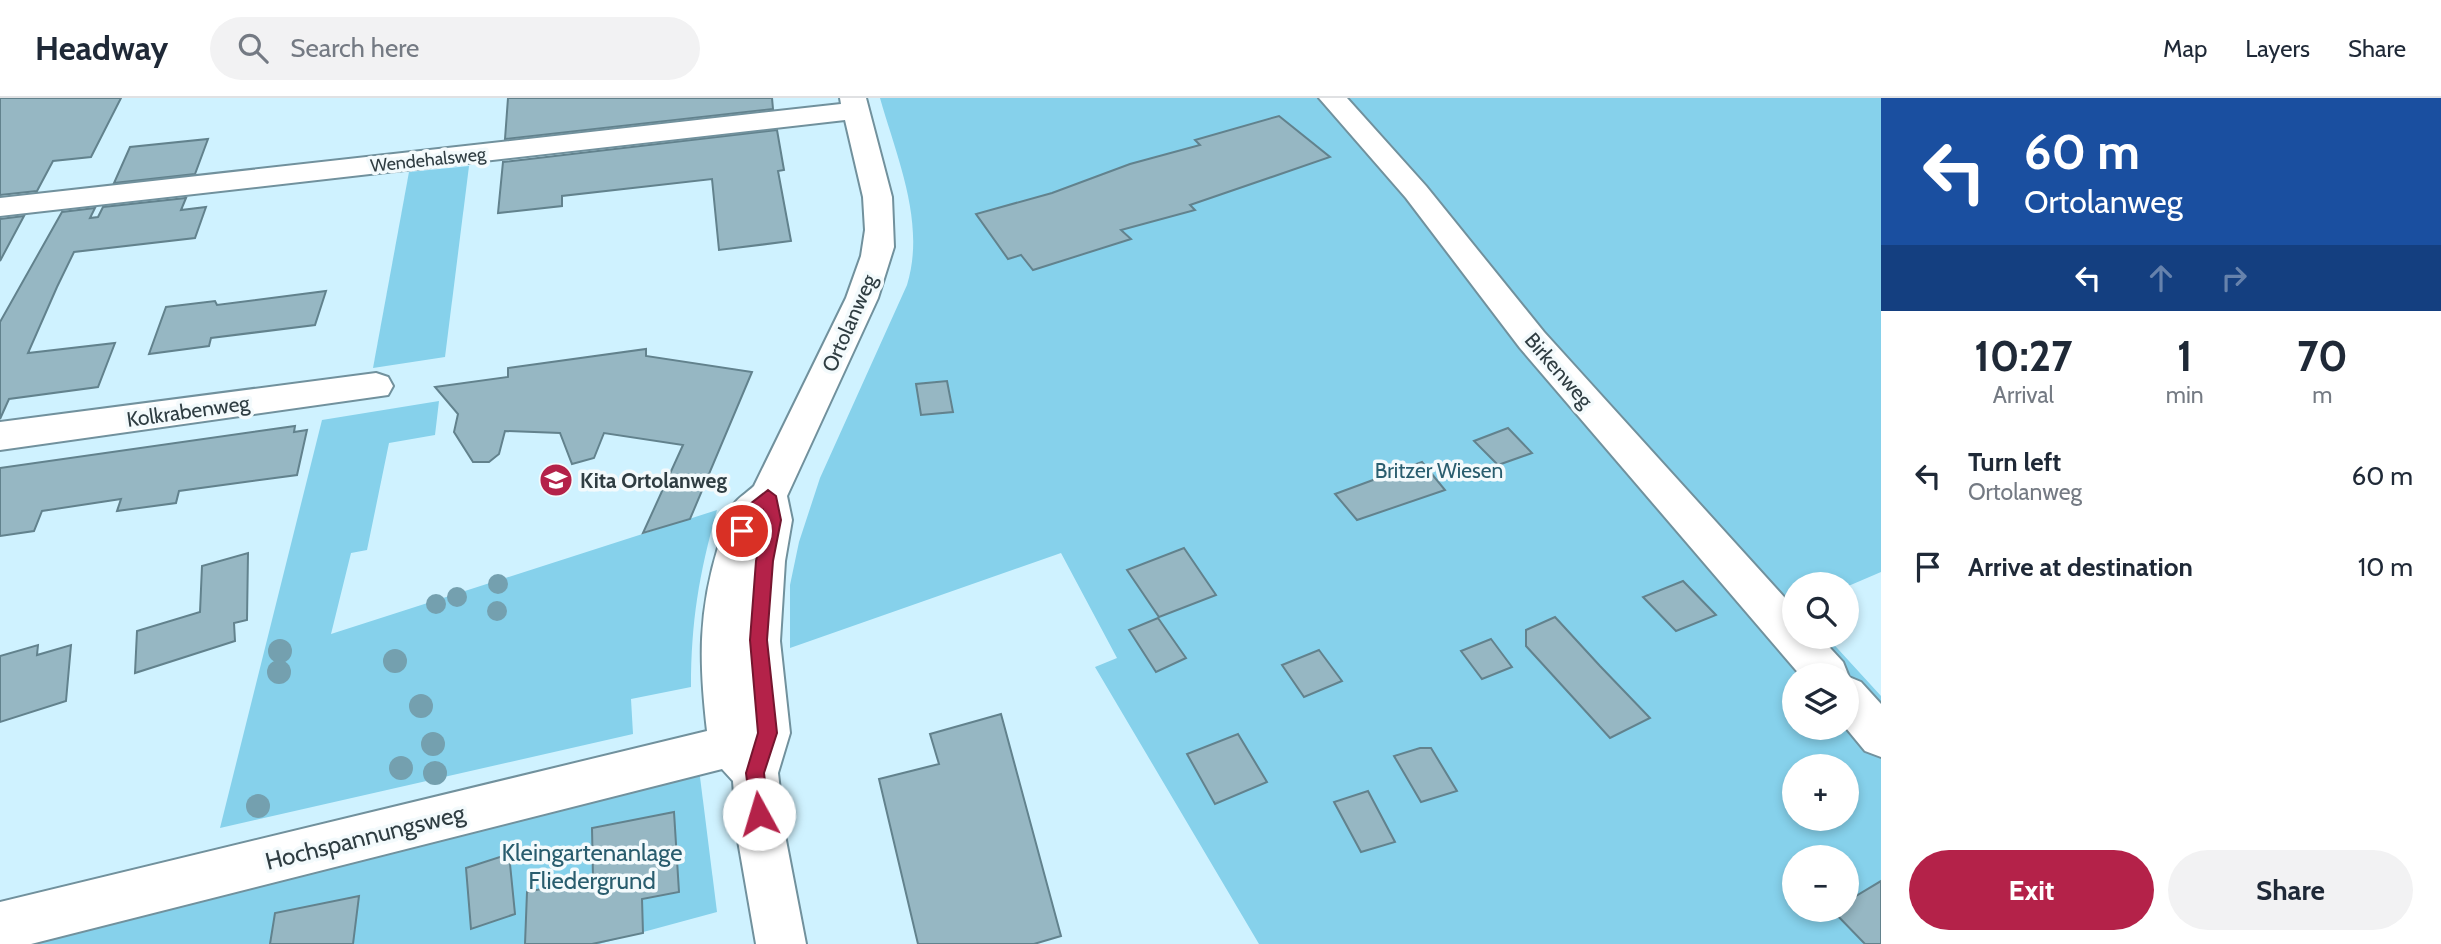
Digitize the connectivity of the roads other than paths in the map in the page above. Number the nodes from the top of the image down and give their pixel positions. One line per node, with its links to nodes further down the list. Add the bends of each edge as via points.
1 (1332, 98): 6 (street, Birkenweg, via 1416,192 1532,340)
2 (855, 105): 3 (street, Wendehalsweg); 11 (street, Ortolanweg, via 876,193 880,232 862,298 768,496 773,520 759,640 768,733)
3 (0, 207)
4 (376, 386): 5 (street, Kolkrabenweg)
5 (0, 436)
6 (1782, 623)
7 (1804, 649): 8 (street, Birkenweg)
8 (1817, 663)
9 (1859, 711): 10 (street)
10 (1881, 736)
11 (743, 759): 12 (street, Hochspannungsweg); 13 (street, Ortolanweg)
12 (0, 927)
13 (780, 944)

